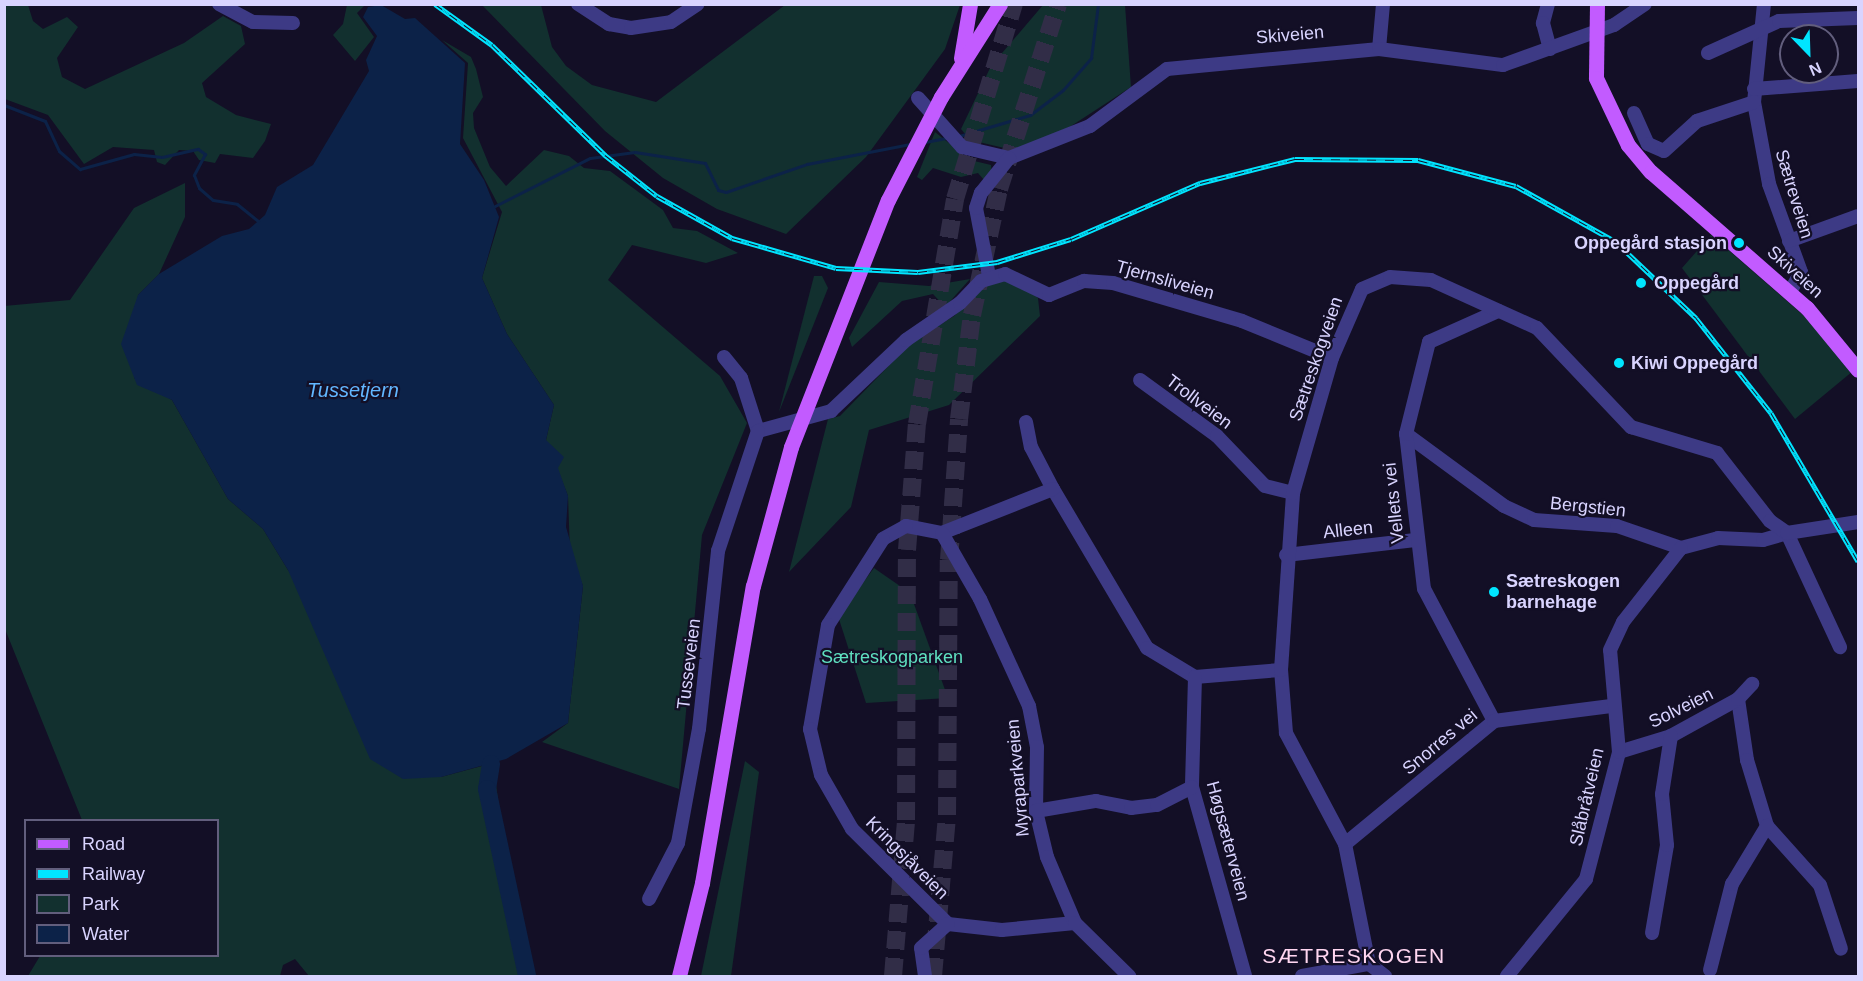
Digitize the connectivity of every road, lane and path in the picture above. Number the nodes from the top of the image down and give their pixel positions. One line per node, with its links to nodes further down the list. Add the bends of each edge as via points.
1 (219, 4): 12 (street, via 253,22)
2 (578, 4): 3 (street, via 609,24 642,28 671,22)
3 (698, 4)
4 (970, 4): 17 (main road)
5 (1000, 4): 17 (main road)
6 (1383, 4): 14 (street)
7 (1548, 4): 15 (street, via 1543,22)
8 (1597, 4): 26 (main road, Skiveien, via 1593,54 1606,107 1639,160)
9 (1645, 4): 15 (street, Skiveien, via 1614,25)
10 (1764, 4): 13 (street, Sætreveien)
11 (1858, 18): 13 (street)
12 (293, 23)
13 (1760, 26): 16 (street); 19 (street, Sætreveien)
14 (1379, 49): 15 (street, Skiveien, via 1421,51 1499,66); 22 (street, Skiveien, via 1167,69 1090,126)
15 (1550, 49)
16 (1708, 53)
17 (959, 67): 63 (main road, via 903,170 833,330 777,493 746,624 698,906)
18 (1858, 81): 19 (street)
19 (1754, 96): 21 (street, via 1697,121 1664,151 1648,144); 24 (street, Sætreveien, via 1769,184)
20 (918, 98): 22 (street, via 962,147)
21 (1634, 112)
22 (1009, 158): 25 (street, Skiveien, via 981,193 976,208)
23 (1858, 216): 24 (street)
24 (1789, 241): 26 (street, Sætreveien, via 1801,272)
25 (989, 276): 29 (street, Tjernsliveien, via 1016,276 1049,295 1084,281 1113,283 1242,321); 33 (street, via 874,365 831,411)
26 (1790, 292): 30 (main road, Skiveien)
27 (1498, 311): 29 (street, Sætreskogveien, via 1431,280 1378,279 1358,294); 34 (street, Vellets vei, via 1429,342); 39 (street, Sætreskogveien, via 1545,333 1631,427 1717,453 1770,521)
28 (724, 357): 33 (street, via 741,378)
29 (1332, 358): 36 (street, Sætreskogveien)
30 (1858, 370)
31 (1140, 380): 36 (street, Trollveien, via 1217,436 1265,486)
32 (1026, 422): 35 (street, via 1032,447)
33 (762, 429): 56 (street, Tusseveien, via 718,551 699,729 678,843)
34 (1407, 434): 40 (street, Vellets vei); 41 (street, Bergstien, via 1522,516 1617,526)
35 (1053, 489): 38 (street); 45 (street, via 1147,648)
36 (1293, 493): 42 (street, Sætreskogveien)
37 (1858, 522): 39 (street)
38 (942, 533): 53 (street, Myraparkveien, via 980,599 1029,706 1036,747); 58 (street, Kringsjåveien, via 917,525 896,529 864,566 828,625 810,729 821,775 852,829)
39 (1787, 533): 41 (street, via 1763,540 1718,538); 43 (street)
40 (1415, 540): 42 (street, Alleen); 49 (street, Vellets vei, via 1429,601)
41 (1681, 548): 48 (street, Slåbråtveien, via 1615,634 1608,666)
42 (1286, 555): 44 (street, Sætreskogveien)
43 (1839, 646)
44 (1281, 670): 45 (street); 55 (street, Sætreskogveien, via 1287,733)
45 (1194, 677): 52 (street, Høgsæterveien)
46 (1752, 684): 47 (street, Solveien)
47 (1738, 699): 50 (street, Solveien); 54 (street, via 1748,760)
48 (1611, 706): 49 (street, Snorres vei); 51 (street, Slåbråtveien)
49 (1494, 721): 55 (street, Snorres vei)
50 (1671, 736): 51 (street, Solveien); 59 (street, via 1662,794 1667,845)
51 (1619, 752): 69 (street, Slåbråtveien, via 1579,892)
52 (1192, 787): 53 (street, via 1157,805 1131,807 1096,801); 66 (street, Høgsæterveien)
53 (1036, 811): 57 (street, Myraparkveien, via 1047,856)
54 (1767, 826): 60 (street, via 1817,879); 62 (street, via 1732,884)
55 (1345, 844): 61 (street, Sætreskogveien)
56 (649, 900)
57 (1075, 923): 58 (street, Kringsjåveien, via 1002,930); 65 (street, Myraparkveien)
58 (948, 924): 64 (street, via 921,948)
59 (1652, 933)
60 (1841, 949)
61 (1369, 964): 67 (street); 68 (street)
62 (1710, 970)
63 (679, 976)
64 (925, 976)
65 (1128, 976)
66 (1245, 976)
67 (1302, 976)
68 (1385, 976)
69 (1507, 976)

